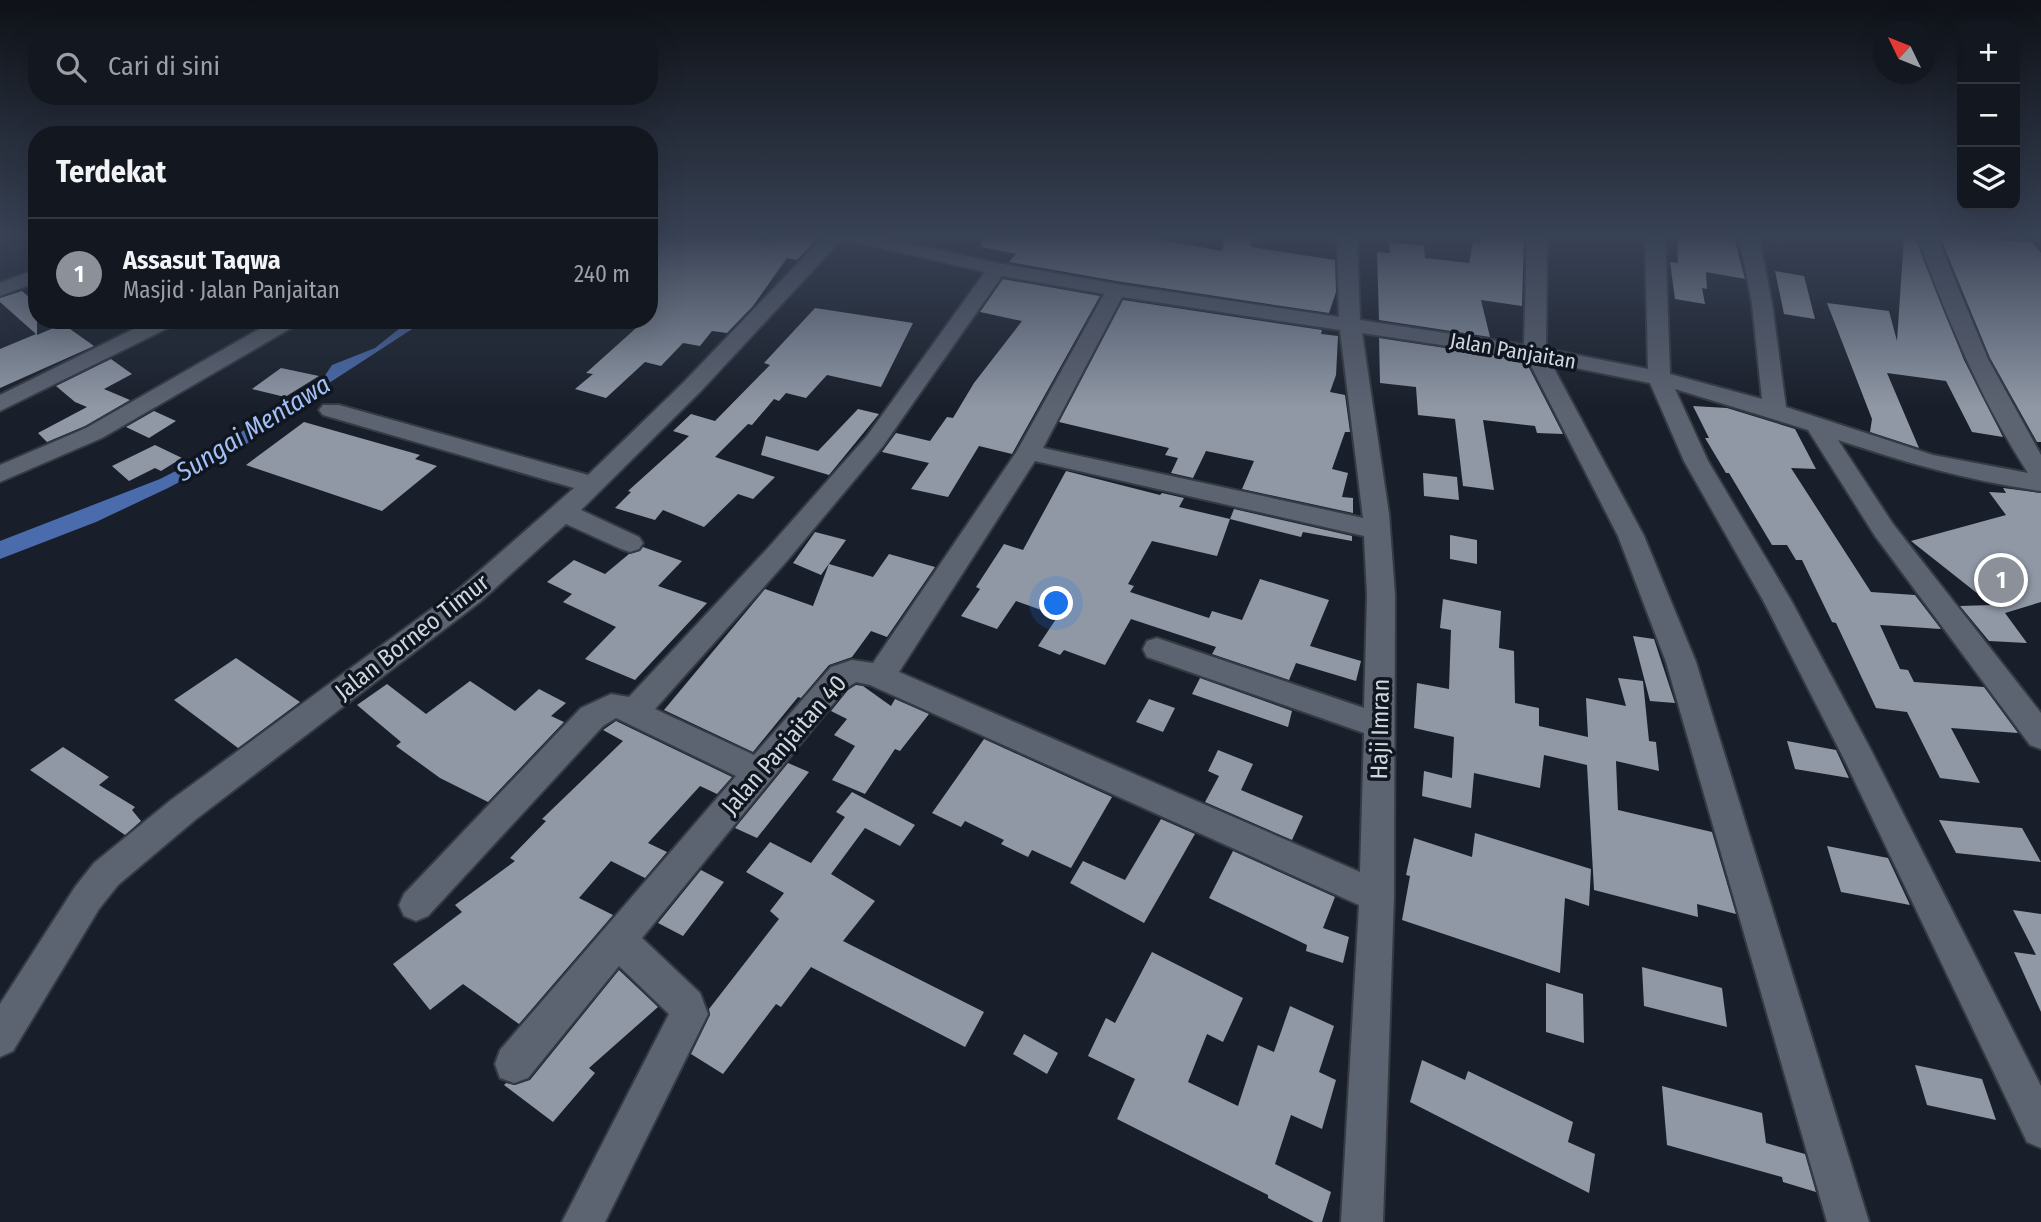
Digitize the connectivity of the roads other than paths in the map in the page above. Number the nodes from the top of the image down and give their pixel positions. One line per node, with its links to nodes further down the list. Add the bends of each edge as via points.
1 (780, 294): 23 (street, Jalan Borneo Timur)
2 (979, 294): 29 (street, via 875,441)
3 (1114, 294): 19 (street, Jalan Panjaitan 40)
4 (1143, 294): 10 (street, Jalan Panjaitan)
5 (1349, 294): 10 (street, Haji Imran)
6 (1536, 294): 13 (street)
7 (1656, 294): 14 (street)
8 (1760, 294): 17 (street)
9 (1948, 294): 21 (street, via 1992,395)
10 (1350, 325): 13 (street, Jalan Panjaitan); 25 (street, Haji Imran)
11 (151, 329): 15 (street)
12 (275, 329): 20 (street, via 94,433)
13 (1535, 352): 14 (street, Jalan Panjaitan); 41 (street, via 1631,536 1677,650)
14 (1658, 379): 17 (street, Jalan Panjaitan); 38 (street, via 1696,461 1778,602 1861,761)
15 (0, 404)
16 (331, 410): 23 (street)
17 (1775, 410): 18 (street, Jalan Panjaitan)
18 (1815, 423): 22 (street, Jalan Panjaitan, via 1928,462); 31 (street, via 1884,530)
19 (1029, 452): 25 (street); 28 (street, Jalan Panjaitan 40)
20 (0, 474)
21 (2041, 474)
22 (2041, 483)
23 (593, 485): 24 (street, Jalan Borneo Timur)
24 (562, 512): 26 (street); 36 (street, Jalan Borneo Timur, via 444,616 183,810 106,874)
25 (1377, 530): 30 (street, Haji Imran)
26 (630, 543)
27 (1157, 649): 30 (street)
28 (880, 677): 32 (street, Jalan Panjaitan 40, via 856,669 843,673); 33 (street)
29 (633, 713): 32 (street); 34 (street, via 611,706 592,717)
30 (1380, 726): 33 (street, Haji Imran)
31 (2041, 736)
32 (758, 772): 35 (street, Jalan Panjaitan 40)
33 (1377, 896): 40 (street, Haji Imran)
34 (416, 905)
35 (618, 941): 37 (street, Jalan Panjaitan 40); 39 (street, via 687,1006 689,1014)
36 (0, 1038)
37 (514, 1064)
38 (2041, 1128)
39 (583, 1222)
40 (1362, 1222)
41 (1847, 1222)

